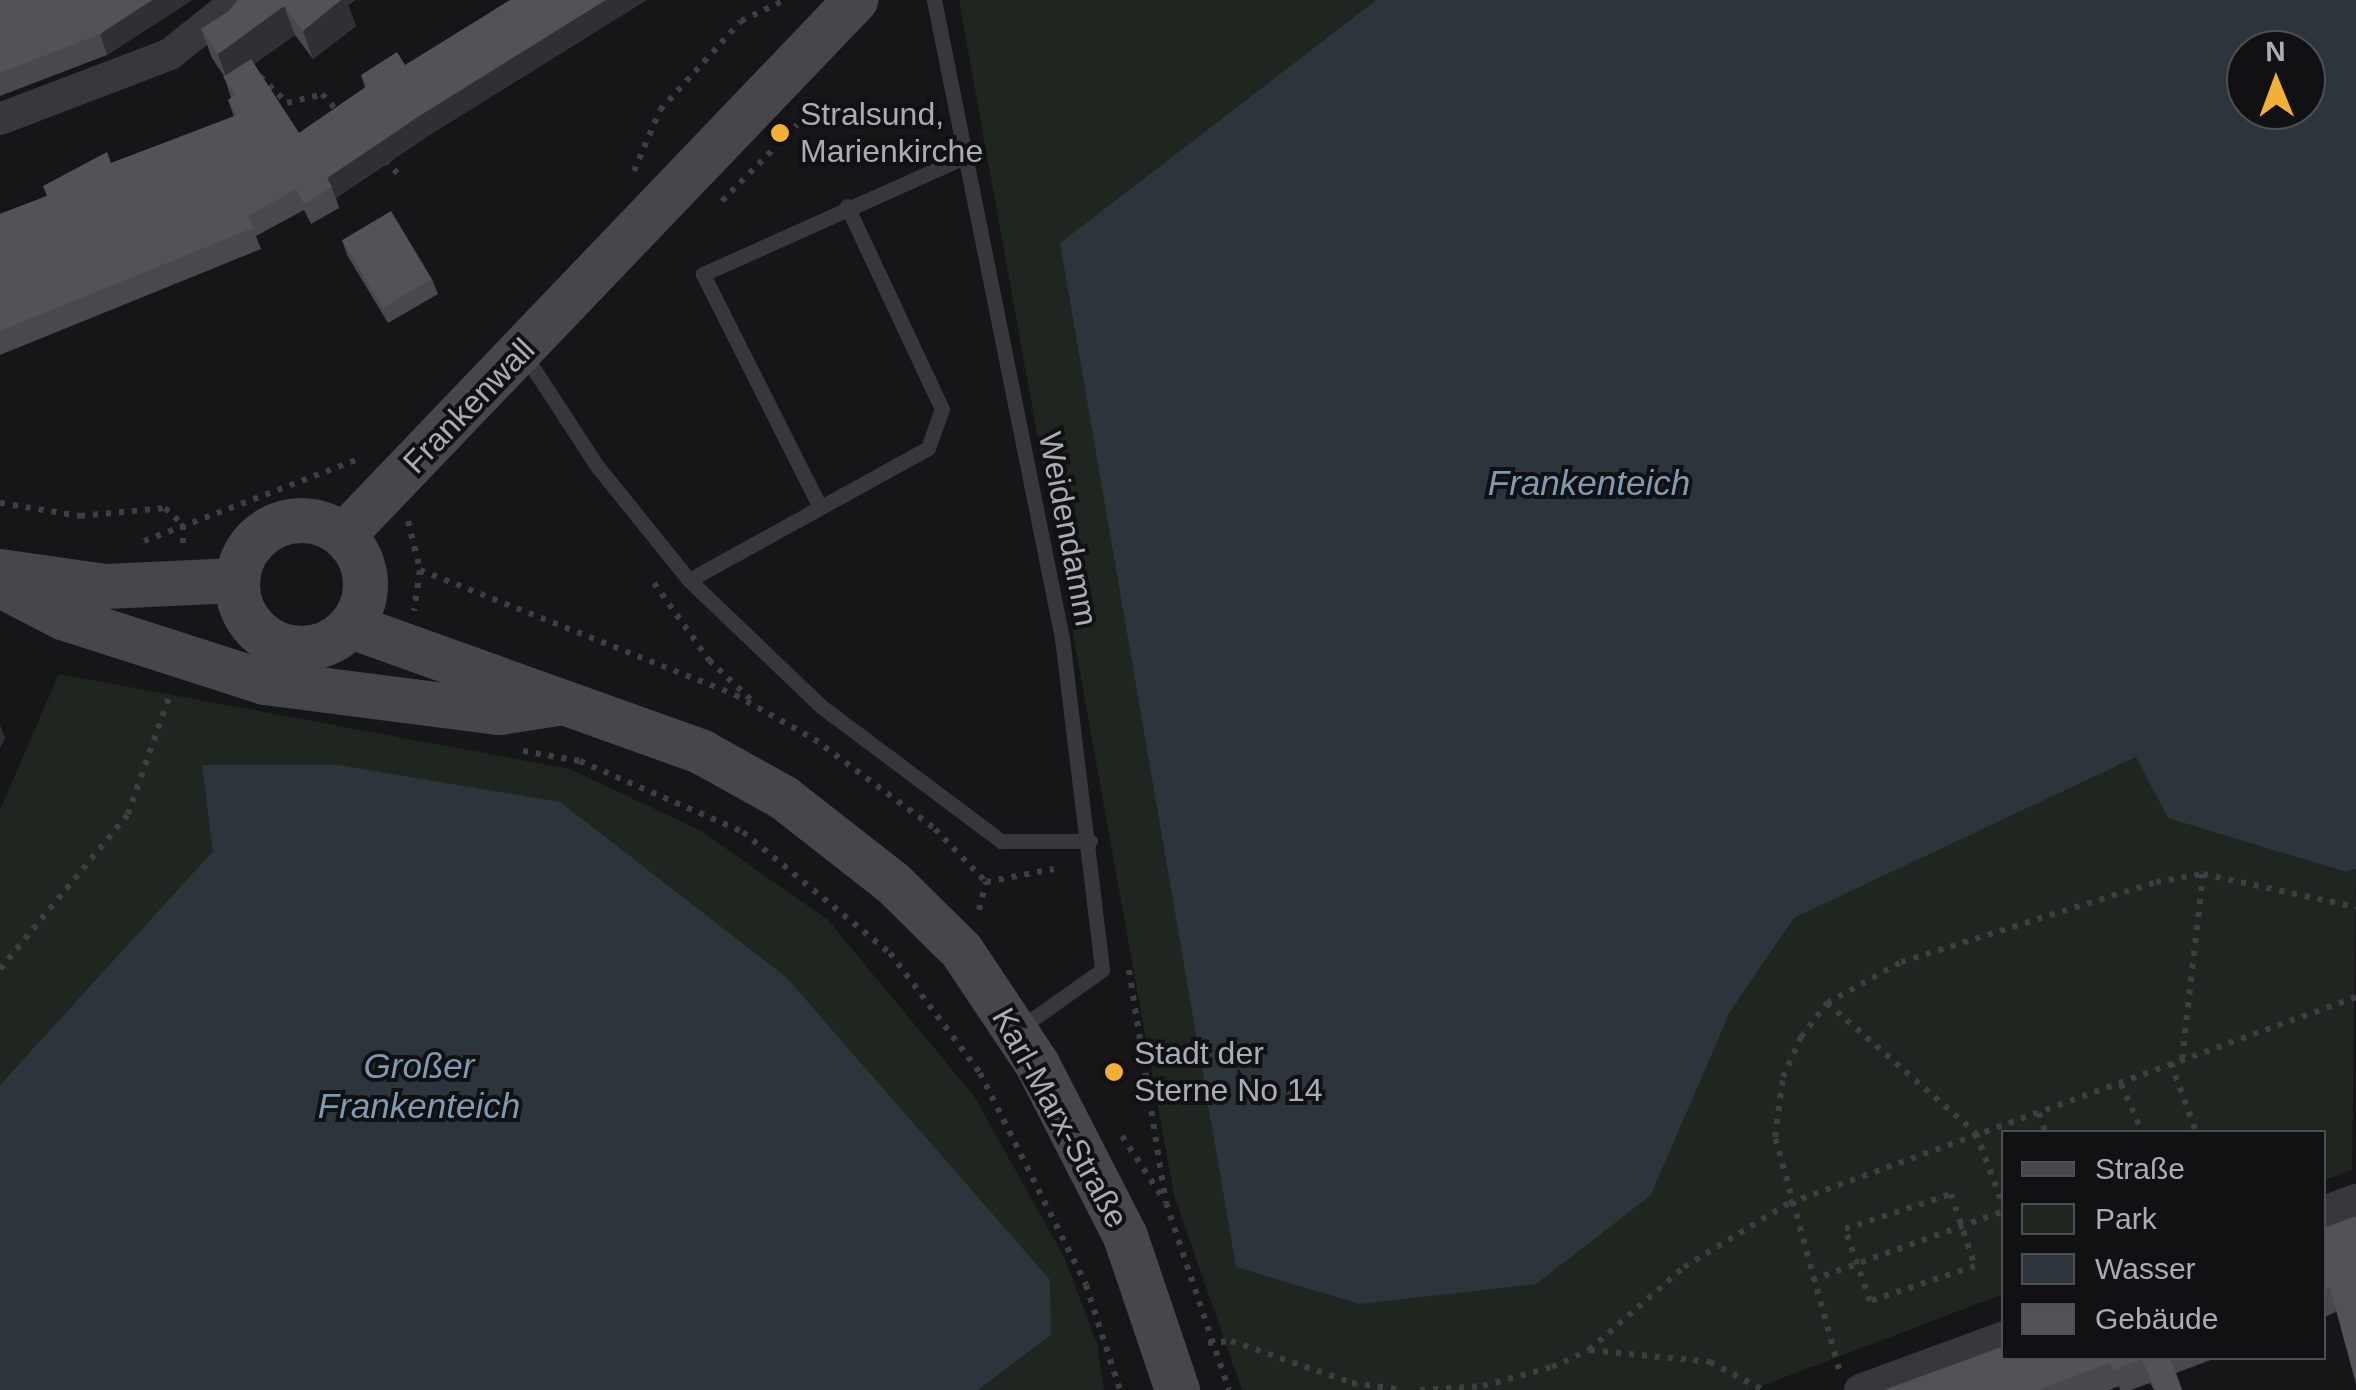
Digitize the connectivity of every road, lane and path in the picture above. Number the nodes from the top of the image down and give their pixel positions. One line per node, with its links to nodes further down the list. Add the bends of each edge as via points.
1 (238, 0): 5 (street)
2 (785, 0): 11 (path, via 741,21 660,110)
3 (856, 0): 13 (main road, Frankenwall)
4 (934, 0): 9 (lane, Weidendamm)
5 (211, 24): 6 (street, via 170,54); 7 (path, via 287,103 322,94)
6 (0, 119)
7 (348, 122)
8 (376, 150): 10 (path)
9 (964, 157): 12 (lane); 27 (lane, Weidendamm, via 1062,638)
10 (402, 178)
11 (629, 182)
12 (847, 206): 16 (lane, via 942,409 928,448); 16 (lane, via 703,274)
13 (522, 351): 18 (main road, Frankenwall); 21 (lane, via 597,466)
14 (365, 453): 15 (path, via 182,526 165,508 80,516)
15 (0, 502)
16 (820, 507): 21 (lane)
17 (410, 523): 29 (path, via 420,570 748,702 814,739 898,801)
18 (343, 535): 20 (main road, via 306,520 267,529 241,560); 23 (main road, via 364,569 366,590)
19 (0, 571): 20 (main road, via 105,586)
20 (236, 580): 23 (main road, via 249,623 288,648 311,648)
21 (689, 580): 27 (lane, via 822,707 1002,840)
22 (0, 585): 25 (main road, via 62,618 264,682 499,712)
23 (351, 626): 25 (main road, Karl-Marx-Straße)
24 (175, 679): 31 (path, via 128,814)
25 (570, 701): 34 (main road, Karl-Marx-Straße, via 702,752 829,830 961,950)
26 (502, 747): 56 (path, via 580,760 743,832 890,953 980,1072 1086,1284)
27 (1090, 841): 34 (lane, Weidendamm, via 1102,970)
28 (2203, 874): 30 (path); 33 (path, via 1901,962); 35 (path)
29 (986, 882)
30 (2356, 907)
31 (0, 969)
32 (2356, 996): 35 (path)
33 (1827, 1003): 42 (path); 46 (path, via 1784,1077 1775,1138)
34 (1016, 1030): 57 (main road, Karl-Marx-Straße, via 1125,1236)
35 (2182, 1059): 36 (path)
36 (2171, 1063): 37 (path); 41 (path)
37 (2121, 1084): 38 (path); 40 (path)
38 (2039, 1113): 39 (path); 42 (path)
39 (2045, 1130)
40 (2141, 1130)
41 (2195, 1130)
42 (1976, 1133): 44 (path); 46 (path)
43 (2356, 1200): 48 (street)
44 (2001, 1201)
45 (1166, 1203): 53 (path)
46 (1789, 1203): 51 (path); 54 (path, via 1684,1268)
47 (2001, 1210): 49 (path)
48 (2326, 1211)
49 (1962, 1226): 50 (path); 50 (path, via 1950,1194 1845,1229); 50 (path, via 1975,1266 1870,1302)
50 (1857, 1263): 51 (path)
51 (1812, 1280): 63 (path)
52 (2001, 1338): 64 (street)
53 (1211, 1342): 58 (path); 59 (path, via 1231,1341 1352,1382)
54 (1589, 1350): 55 (path); 62 (path, via 1710,1362)
55 (1510, 1378): 60 (path); 61 (path)
56 (1120, 1390)
57 (1177, 1390)
58 (1229, 1390)
59 (1404, 1390)
60 (1420, 1390)
61 (1495, 1390)
62 (1762, 1390)
63 (1846, 1390)
64 (1860, 1390)

